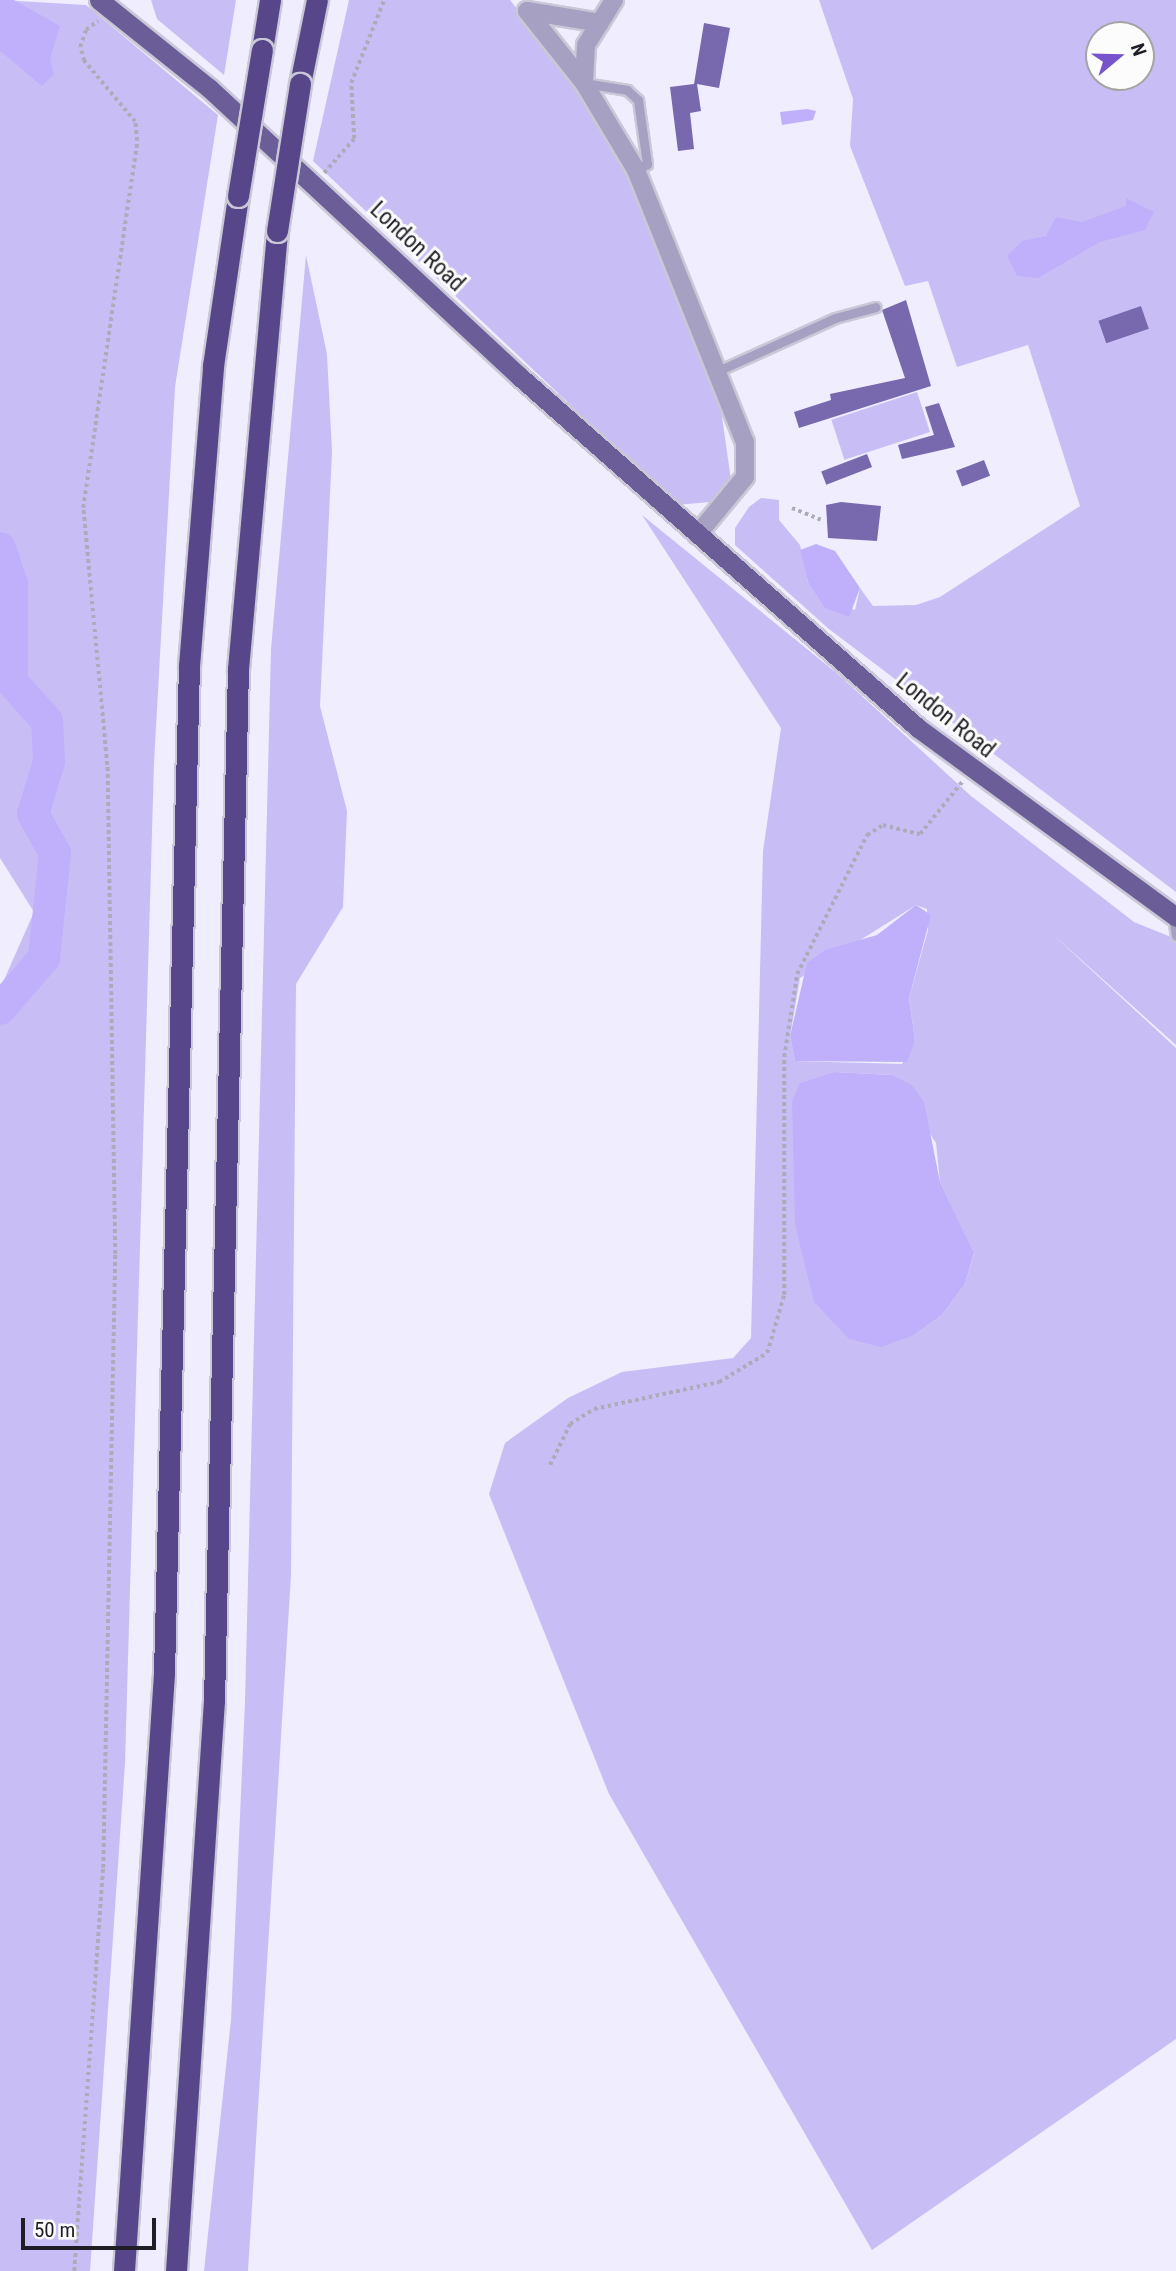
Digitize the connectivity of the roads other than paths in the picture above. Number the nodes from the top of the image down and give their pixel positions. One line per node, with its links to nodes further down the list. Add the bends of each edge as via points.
1 (270, 0): 13 (highway, bridge, via 213,366 189,666 160,1769)
2 (317, 0): 14 (highway, bridge, via 277,231 238,669 214,1701)
3 (614, 0): 5 (street)
4 (106, 5): 10 (main road, London Road, via 315,184)
5 (600, 23): 6 (street, via 586,45); 6 (street, via 527,11)
6 (584, 83): 7 (street); 7 (lane, via 627,90 638,100 648,164)
7 (636, 170): 9 (street)
8 (876, 307): 9 (lane, via 835,318)
9 (720, 370): 10 (street, via 747,459 745,477)
10 (697, 535): 11 (main road, London Road, via 972,769)
11 (1174, 916): 12 (lane)
12 (1176, 936)
13 (124, 2271)
14 (176, 2271)

